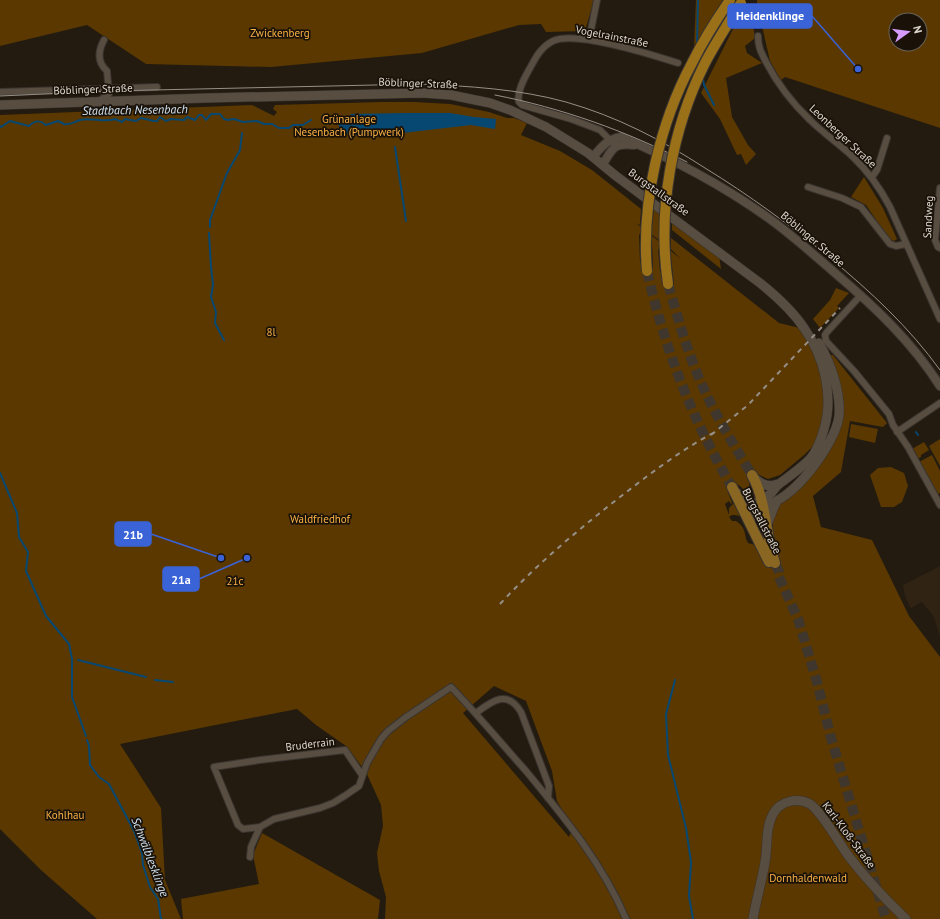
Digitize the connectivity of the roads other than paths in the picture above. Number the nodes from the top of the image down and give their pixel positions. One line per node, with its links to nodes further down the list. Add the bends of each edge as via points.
1 (597, 0): 6 (street)
2 (730, 0): 26 (highway, bridge, via 705,38 692,64 663,135 655,166 647,219)
3 (741, 3): 27 (highway, bridge, via 705,63 677,141 665,217 665,264)
4 (758, 36): 21 (street, Leonberger Straße, via 758,45 773,75 788,96 810,120)
5 (104, 40): 9 (street, Böblinger Straße, via 99,54 101,65 107,71)
6 (589, 40): 7 (street, Vogelrainstraße); 16 (street, Vogelrainstraße, via 564,38 552,41 540,50 520,89 518,99 522,105 600,130)
7 (678, 63)
8 (157, 87): 9 (street, Böblinger Straße)
9 (109, 91): 10 (street, Böblinger Straße); 11 (street)
10 (0, 92)
11 (99, 101): 12 (main road, Böblinger Straße); 14 (main road, Böblinger Straße, via 422,93 451,95 490,103)
12 (0, 104)
13 (0, 109): 14 (main road, Böblinger Straße, via 300,98 414,97 476,104)
14 (522, 117): 19 (main road, Burgstallstraße, via 558,134)
15 (887, 138): 21 (street, via 877,170)
16 (610, 140): 17 (street, Böblinger Straße, via 621,137); 18 (street); 19 (street)
17 (641, 146): 18 (street, Böblinger Straße, via 625,144); 28 (street, Böblinger Straße, via 697,172 768,218)
18 (615, 147): 20 (street)
19 (593, 157): 20 (main road, Burgstallstraße)
20 (603, 164): 29 (main road, Burgstallstraße)
21 (872, 177): 24 (street, Leonberger Straße, via 882,191)
22 (808, 187): 24 (street, via 861,207 890,244)
23 (940, 188): 25 (street, Sandweg, via 935,240)
24 (906, 244): 30 (street, Leonberger Straße)
25 (939, 248)
26 (647, 271)
27 (668, 284)
28 (861, 295): 32 (street, Böblinger Straße, via 896,329); 34 (street, via 825,335 826,341 889,414)
29 (776, 296): 36 (main road, Burgstallstraße, via 800,323 814,344 825,375 828,402 826,423 817,448 806,463); 38 (main road, Burgstallstraße, via 785,301 804,320 823,350 832,372 839,403 837,426 823,454 800,481)
30 (936, 302): 31 (street, Leonberger Straße)
31 (940, 319)
32 (940, 386)
33 (940, 402): 34 (street)
34 (897, 432): 40 (street)
35 (752, 476): 36 (main road, via 767,486); 39 (main road)
36 (778, 484): 39 (main road, Burgstallstraße)
37 (733, 489): 39 (main road, via 747,500); 41 (main road, Burgstallstraße)
38 (778, 501): 39 (main road, Burgstallstraße); 42 (main road)
39 (760, 503): 41 (main road, via 752,512); 42 (main road, Burgstallstraße)
40 (940, 505)
41 (750, 523): 42 (main road, Burgstallstraße, via 773,564)
42 (766, 527)
43 (476, 713): 44 (street, via 451,687 388,731 367,762); 45 (street); 45 (street, via 494,700 503,699 515,703 521,712 549,786)
44 (362, 775): 46 (street, Bruderrain, via 359,786 333,803 274,819); 46 (street, Bruderrain, via 345,750 214,767 238,825 243,829)
45 (548, 798): 48 (street, via 602,872)
46 (260, 827): 47 (street)
47 (250, 858)
48 (626, 919)
49 (753, 919): 50 (main road, Karl-Kloß-Straße, via 766,861 769,821 781,805 797,801 808,803 817,810 870,883)
50 (906, 919)

